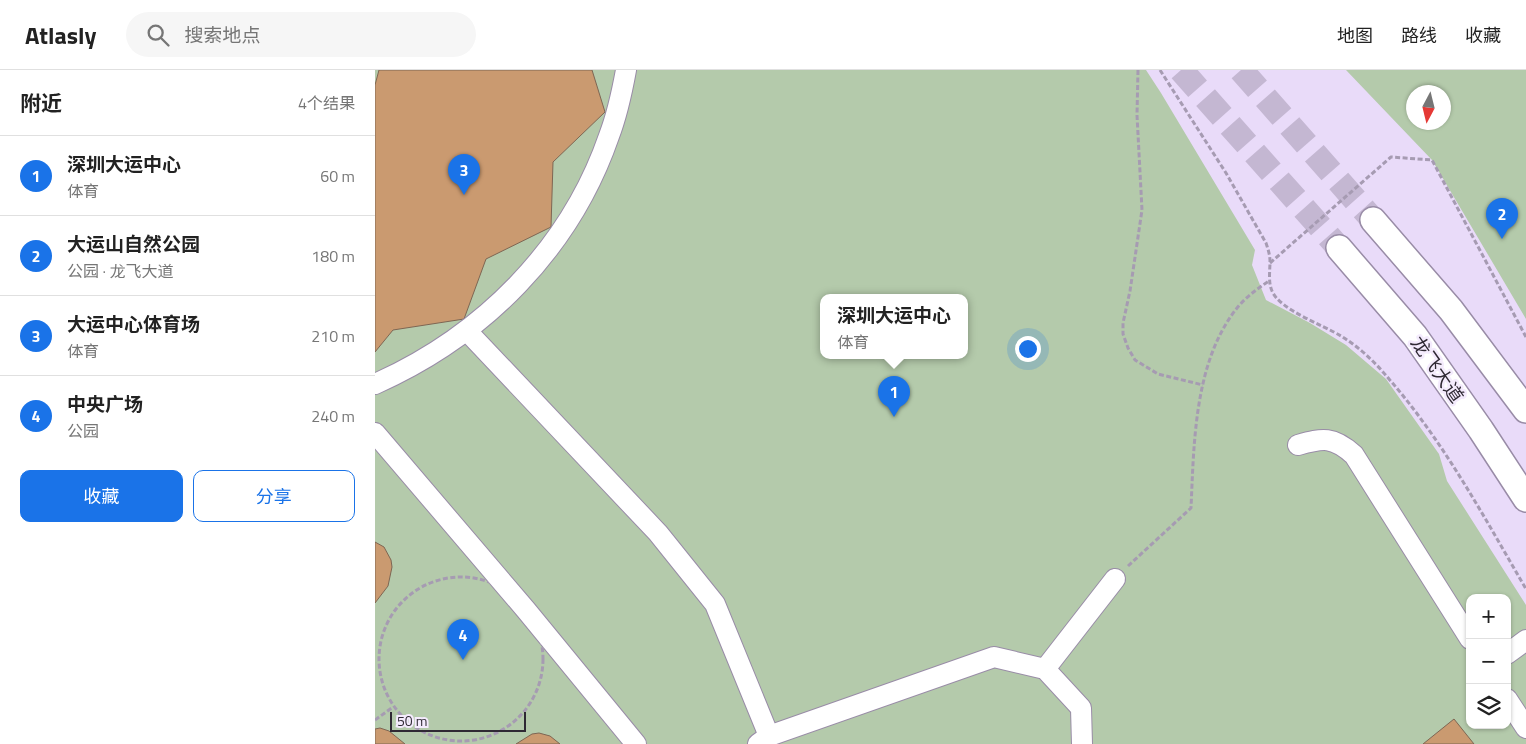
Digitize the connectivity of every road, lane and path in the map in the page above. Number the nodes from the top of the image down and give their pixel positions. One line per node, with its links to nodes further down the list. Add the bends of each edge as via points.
1 (626, 70): 8 (street, via 609,136 581,200 563,230 519,284)
2 (1138, 70): 11 (path, via 1142,210 1123,334 1135,360 1158,374)
3 (1160, 70): 6 (path, via 1226,173 1268,248)
4 (1373, 220): 12 (main road, via 1451,310)
5 (1339, 248): 15 (main road, 龙飞大道, via 1415,336)
6 (1270, 264): 7 (path); 9 (path, via 1391,157 1432,160)
7 (1269, 281): 11 (path, via 1236,309 1221,333); 17 (path, via 1280,303 1342,336 1364,352 1388,378 1460,475)
8 (467, 331): 10 (street, via 438,351); 30 (street, via 658,533 715,604)
9 (1526, 337)
10 (375, 384)
11 (1203, 385): 16 (path, via 1195,425 1191,508)
12 (1526, 410)
13 (375, 433): 18 (street)
14 (1297, 446): 19 (street, via 1328,440 1343,444 1354,454)
15 (1526, 498)
16 (1115, 579): 25 (street)
17 (1526, 589)
18 (526, 610): 24 (path, via 508,592 484,581 459,577 433,582 411,594 393,612 381,635); 31 (path, via 538,631 543,655 541,680 531,703 515,721 494,735); 32 (street)
19 (1466, 633)
20 (1526, 640): 22 (street)
21 (1526, 649): 23 (street)
22 (1511, 651)
23 (1511, 657)
24 (376, 660): 27 (path, via 382,685)
25 (1045, 669): 30 (street, via 994,657); 33 (street, via 1081,708)
26 (1511, 705): 29 (street)
27 (393, 707): 28 (path); 31 (path, via 408,723 427,735)
28 (375, 720)
29 (1526, 728)
30 (763, 740)
31 (471, 743)
32 (637, 744)
33 (1082, 744)

